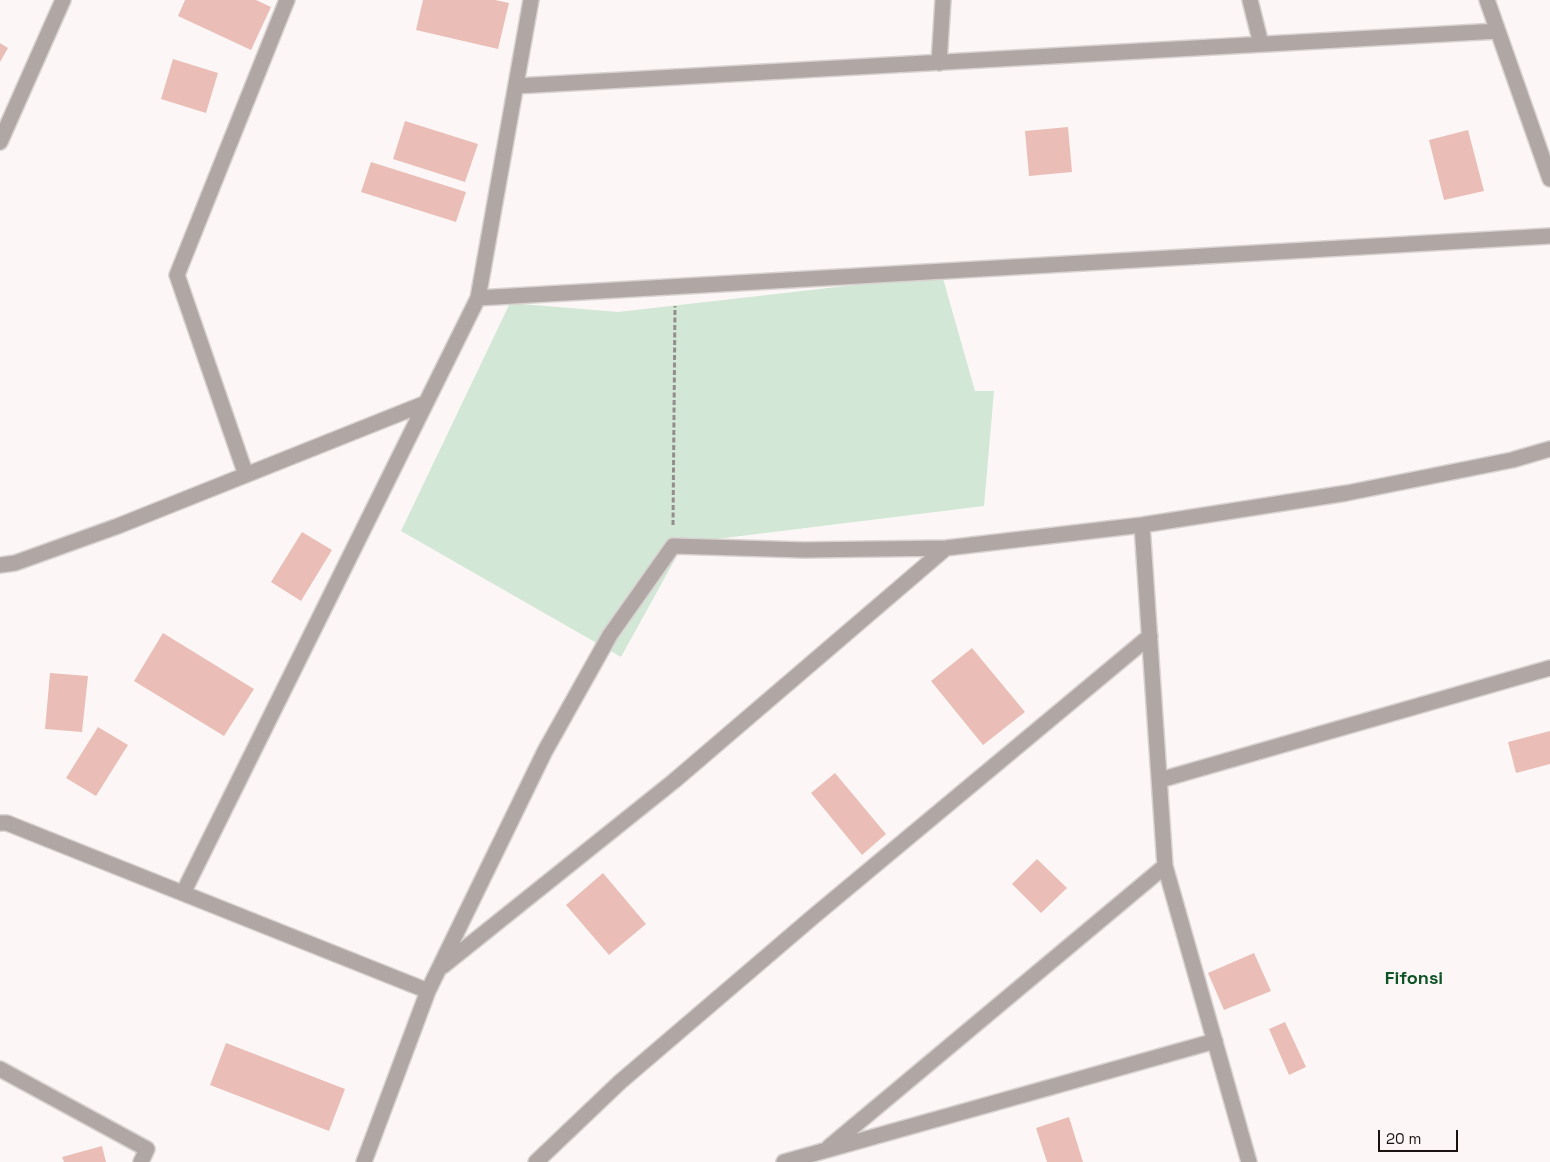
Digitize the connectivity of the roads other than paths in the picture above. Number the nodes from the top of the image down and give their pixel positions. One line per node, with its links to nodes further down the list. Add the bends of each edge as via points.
1 (63, 0): 11 (street)
2 (287, 0): 17 (street, via 177,275)
3 (531, 0): 10 (street)
4 (943, 0): 9 (street)
5 (1250, 0): 8 (street)
6 (1487, 0): 7 (street)
7 (1498, 31): 8 (street); 12 (street)
8 (1261, 44): 9 (street)
9 (939, 63): 10 (street)
10 (516, 86): 14 (street)
11 (0, 142)
12 (1550, 178)
13 (1550, 236): 14 (street)
14 (478, 298): 15 (street)
15 (426, 403): 17 (street); 27 (street)
16 (1550, 449): 18 (street, via 1512,460 1347,493)
17 (246, 475): 20 (street, via 118,526 15,563)
18 (1142, 525): 19 (street); 21 (street)
19 (946, 548): 28 (street, via 674,781); 28 (street, via 804,550 673,546 610,635 545,751)
20 (0, 565)
21 (1150, 636): 23 (street); 35 (street, via 620,1082)
22 (1550, 668): 23 (street)
23 (1160, 780): 26 (street)
24 (4, 823): 25 (street); 27 (street)
25 (0, 837)
26 (1165, 866): 30 (street); 32 (street)
27 (183, 893): 29 (street)
28 (440, 969): 29 (street)
29 (428, 991): 34 (street)
30 (1215, 1041): 32 (street); 37 (street)
31 (0, 1069): 33 (street, via 147,1149)
32 (825, 1150): 36 (street)
33 (141, 1162)
34 (364, 1162)
35 (536, 1162)
36 (784, 1162)
37 (1249, 1162)

